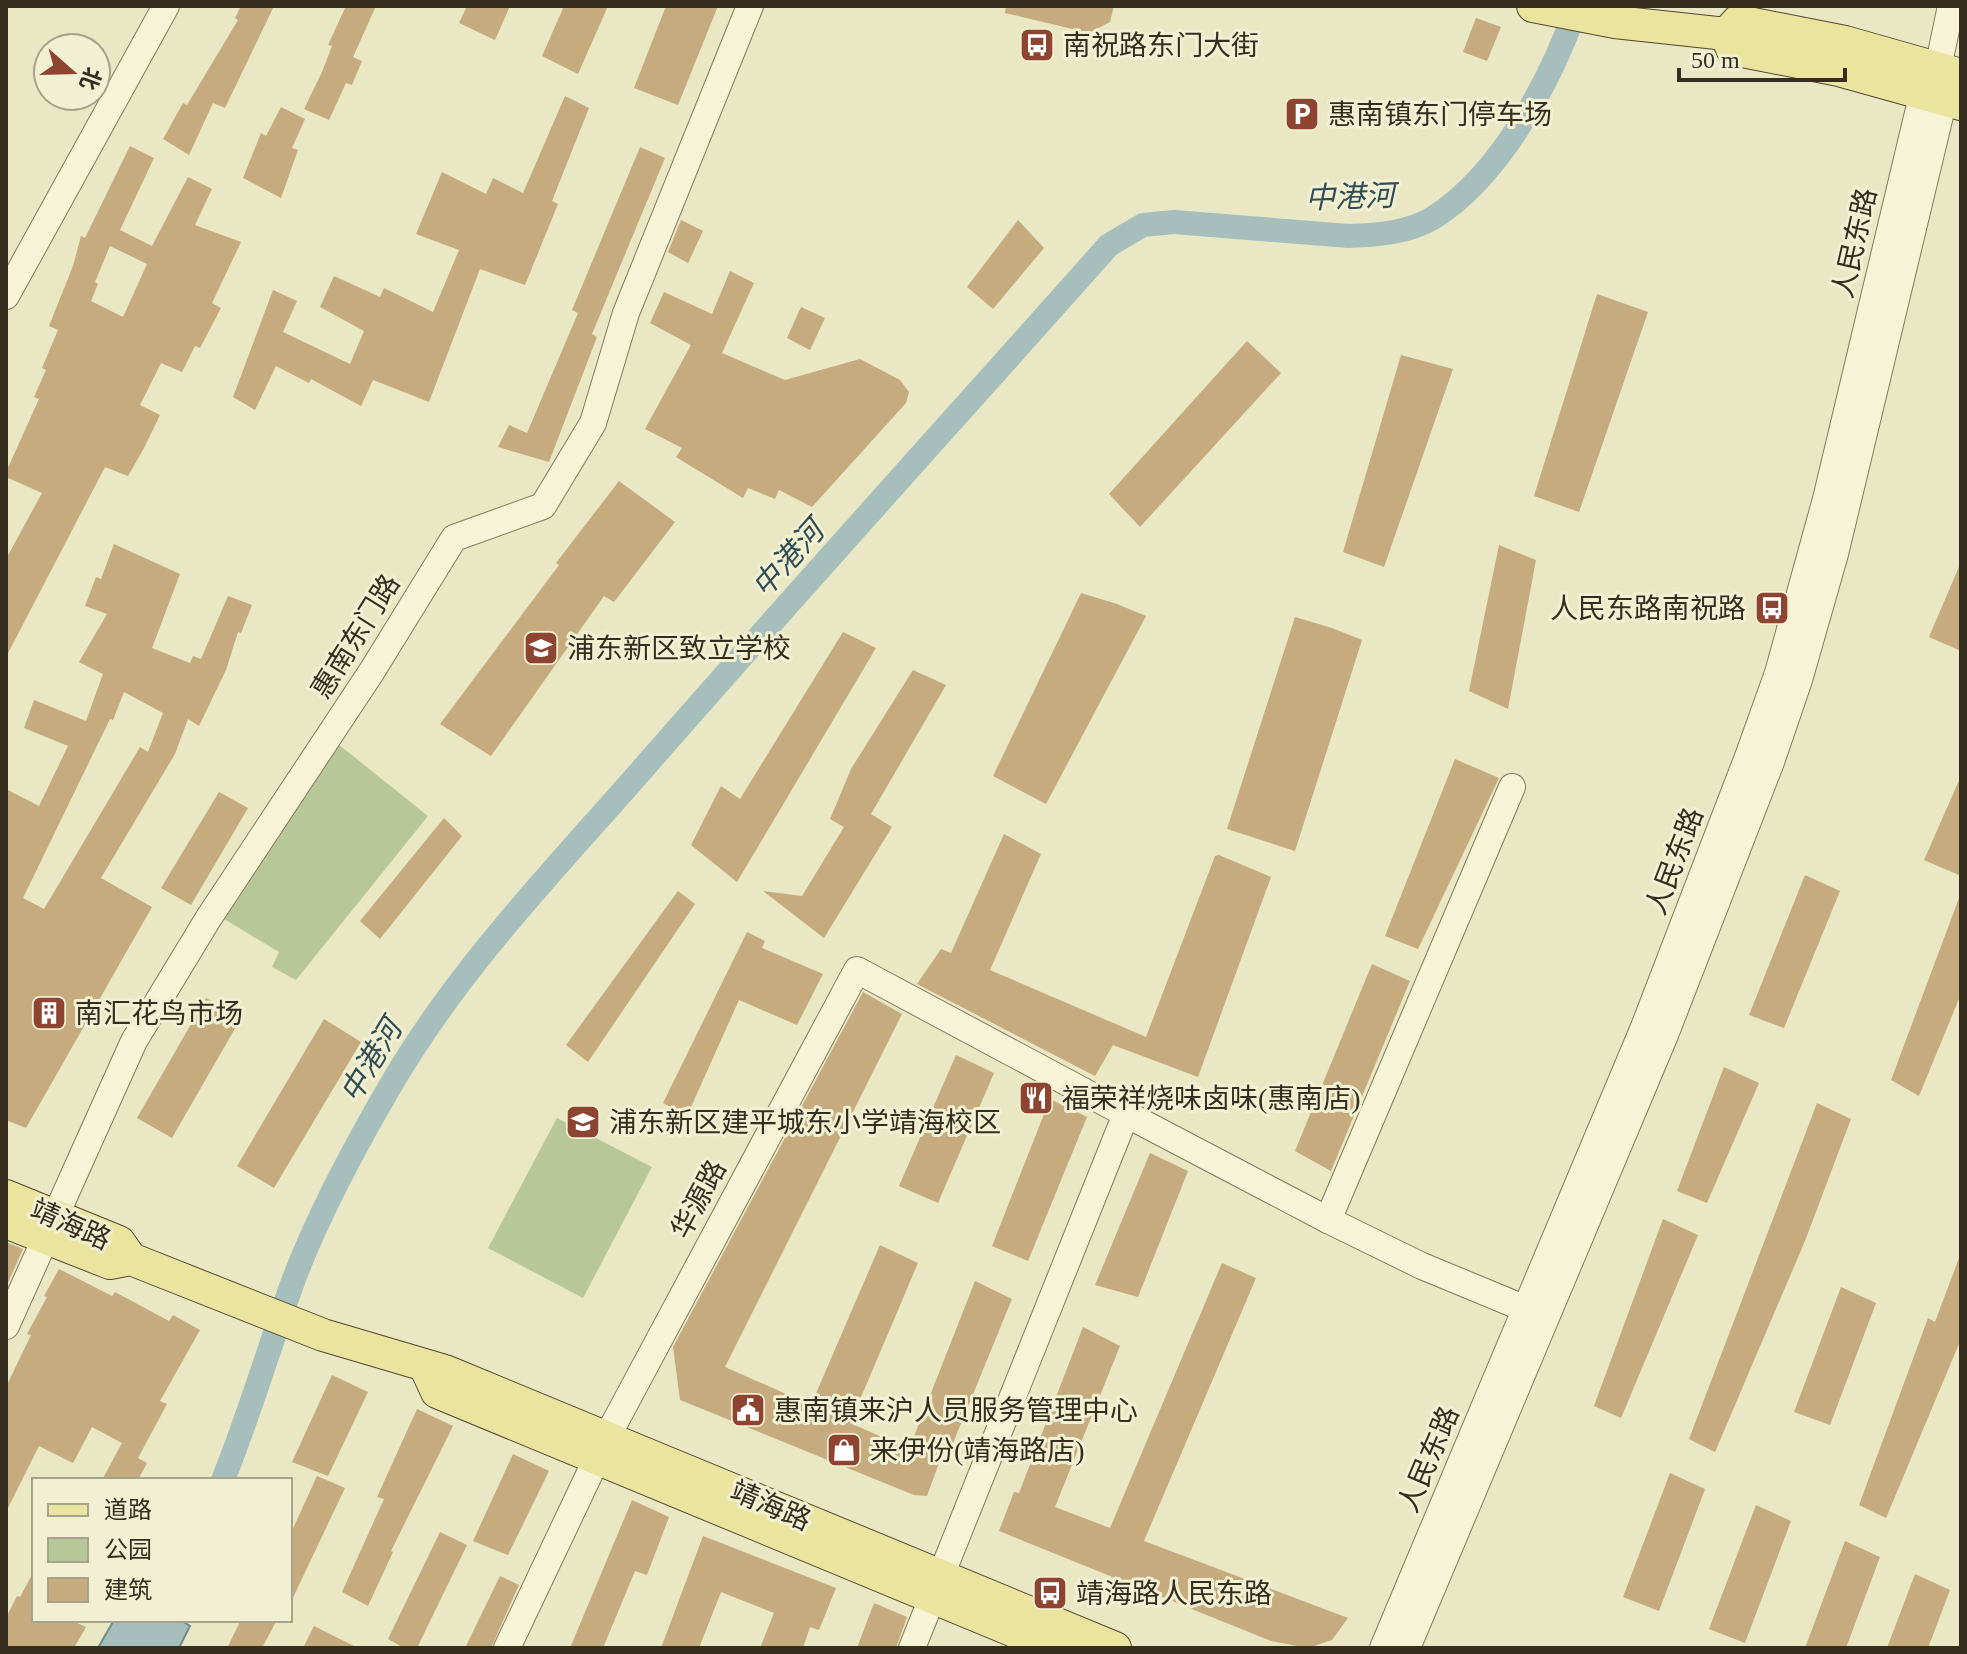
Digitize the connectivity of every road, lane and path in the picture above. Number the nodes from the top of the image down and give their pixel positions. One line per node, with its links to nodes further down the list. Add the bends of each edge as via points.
1 (166, 6): 6 (street)
2 (750, 6): 12 (street, 惠南东门路, via 626,313 593,423 543,506 454,538 134,1041)
3 (1534, 6): 5 (main road, via 1615,22 1726,34 1732,49)
4 (1951, 6): 5 (street, 人民东路)
5 (1945, 88): 13 (street, 人民东路, via 1778,673 1655,999); 22 (street, 人民东路, via 1835,554 1771,762 1665,1035)
6 (6, 296)
7 (1512, 787): 10 (street)
8 (1126, 1114): 10 (street); 15 (street, 华源路, via 857,970); 16 (street)
9 (6, 1196): 12 (main road, 靖海路)
10 (1328, 1220): 13 (street)
11 (6, 1222): 12 (main road, 靖海路)
12 (50, 1226): 14 (street, 惠南东门路); 15 (main road, 靖海路, via 110,1263 131,1259 323,1335 425,1366 437,1392)
13 (1526, 1309): 21 (street, 人民东路)
14 (6, 1326)
15 (602, 1447): 16 (main road, 靖海路); 17 (street, 华源路)
16 (937, 1587): 18 (street); 19 (main road, 靖海路); 20 (main road, 靖海路)
17 (507, 1648)
18 (912, 1648)
19 (1055, 1648)
20 (1115, 1648)
21 (1383, 1648)
22 (1407, 1648)

